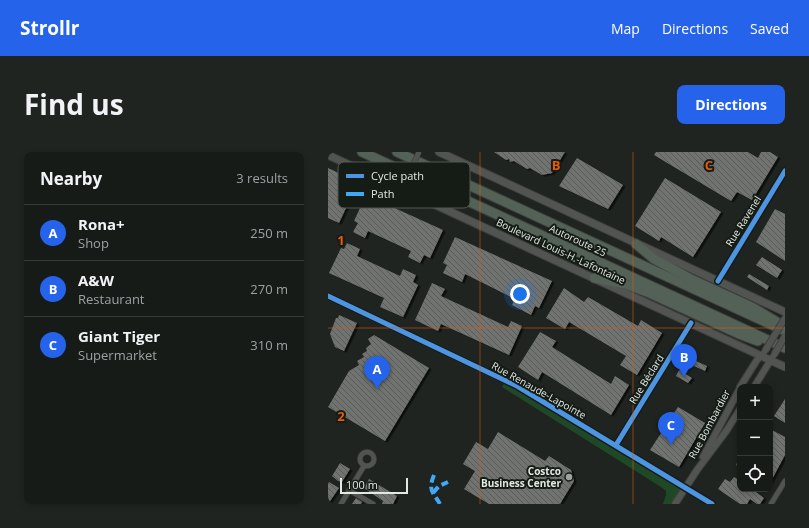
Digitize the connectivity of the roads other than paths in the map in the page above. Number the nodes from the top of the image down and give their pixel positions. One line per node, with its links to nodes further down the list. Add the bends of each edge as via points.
1 (362, 152): 7 (highway, Autoroute 25)
2 (397, 152): 9 (highway, Autoroute 25)
3 (419, 152): 8 (street, bridge)
4 (439, 152): 10 (main road)
5 (328, 155): 6 (main road, Boulevard Louis-H.-Lafontaine)
6 (345, 162)
7 (383, 162)
8 (414, 162)
9 (419, 162)
10 (460, 162)
11 (470, 166): 16 (main road)
12 (785, 171): 18 (street, Rue Ravenel)
13 (470, 186): 24 (highway, Autoroute 25)
14 (470, 203): 26 (highway, Autoroute 25)
15 (449, 208): 17 (main road, Boulevard Louis-H.-Lafontaine)
16 (636, 244): 18 (main road); 23 (highway, via 654,260 752,307)
17 (594, 278): 22 (main road, Boulevard Louis-H.-Lafontaine); 26 (highway, via 636,288 739,334)
18 (718, 281): 20 (main road)
19 (328, 296): 34 (street, Rue Renaude-Lapointe, via 517,386)
20 (785, 312)
21 (785, 318): 27 (street, Rue Bombardier, bridge)
22 (691, 323): 27 (main road, Boulevard Louis-H.-Lafontaine); 34 (street, Rue Béclard)
23 (785, 326)
24 (785, 331)
25 (785, 336): 28 (street, bridge)
26 (785, 350)
27 (764, 353): 28 (main road, Boulevard Louis-H.-Lafontaine); 30 (street, Rue Bombardier)
28 (772, 357): 29 (main road, Boulevard Louis-H.-Lafontaine); 31 (street)
29 (785, 367)
30 (742, 384)
31 (756, 384)
32 (737, 392): 36 (street, Rue Bombardier)
33 (737, 415): 36 (street, Rue Bombardier)
34 (616, 445): 38 (street, Rue Renaude-Lapointe)
35 (364, 466): 39 (street)
36 (697, 470): 38 (street, Rue Bombardier)
37 (785, 481): 44 (street)
38 (685, 488): 42 (street, Rue Bombardier); 43 (street, Rue Renaude-Lapointe)
39 (349, 490): 40 (street); 41 (street)
40 (341, 504)
41 (373, 504)
42 (675, 504)
43 (712, 504)
44 (771, 504)

